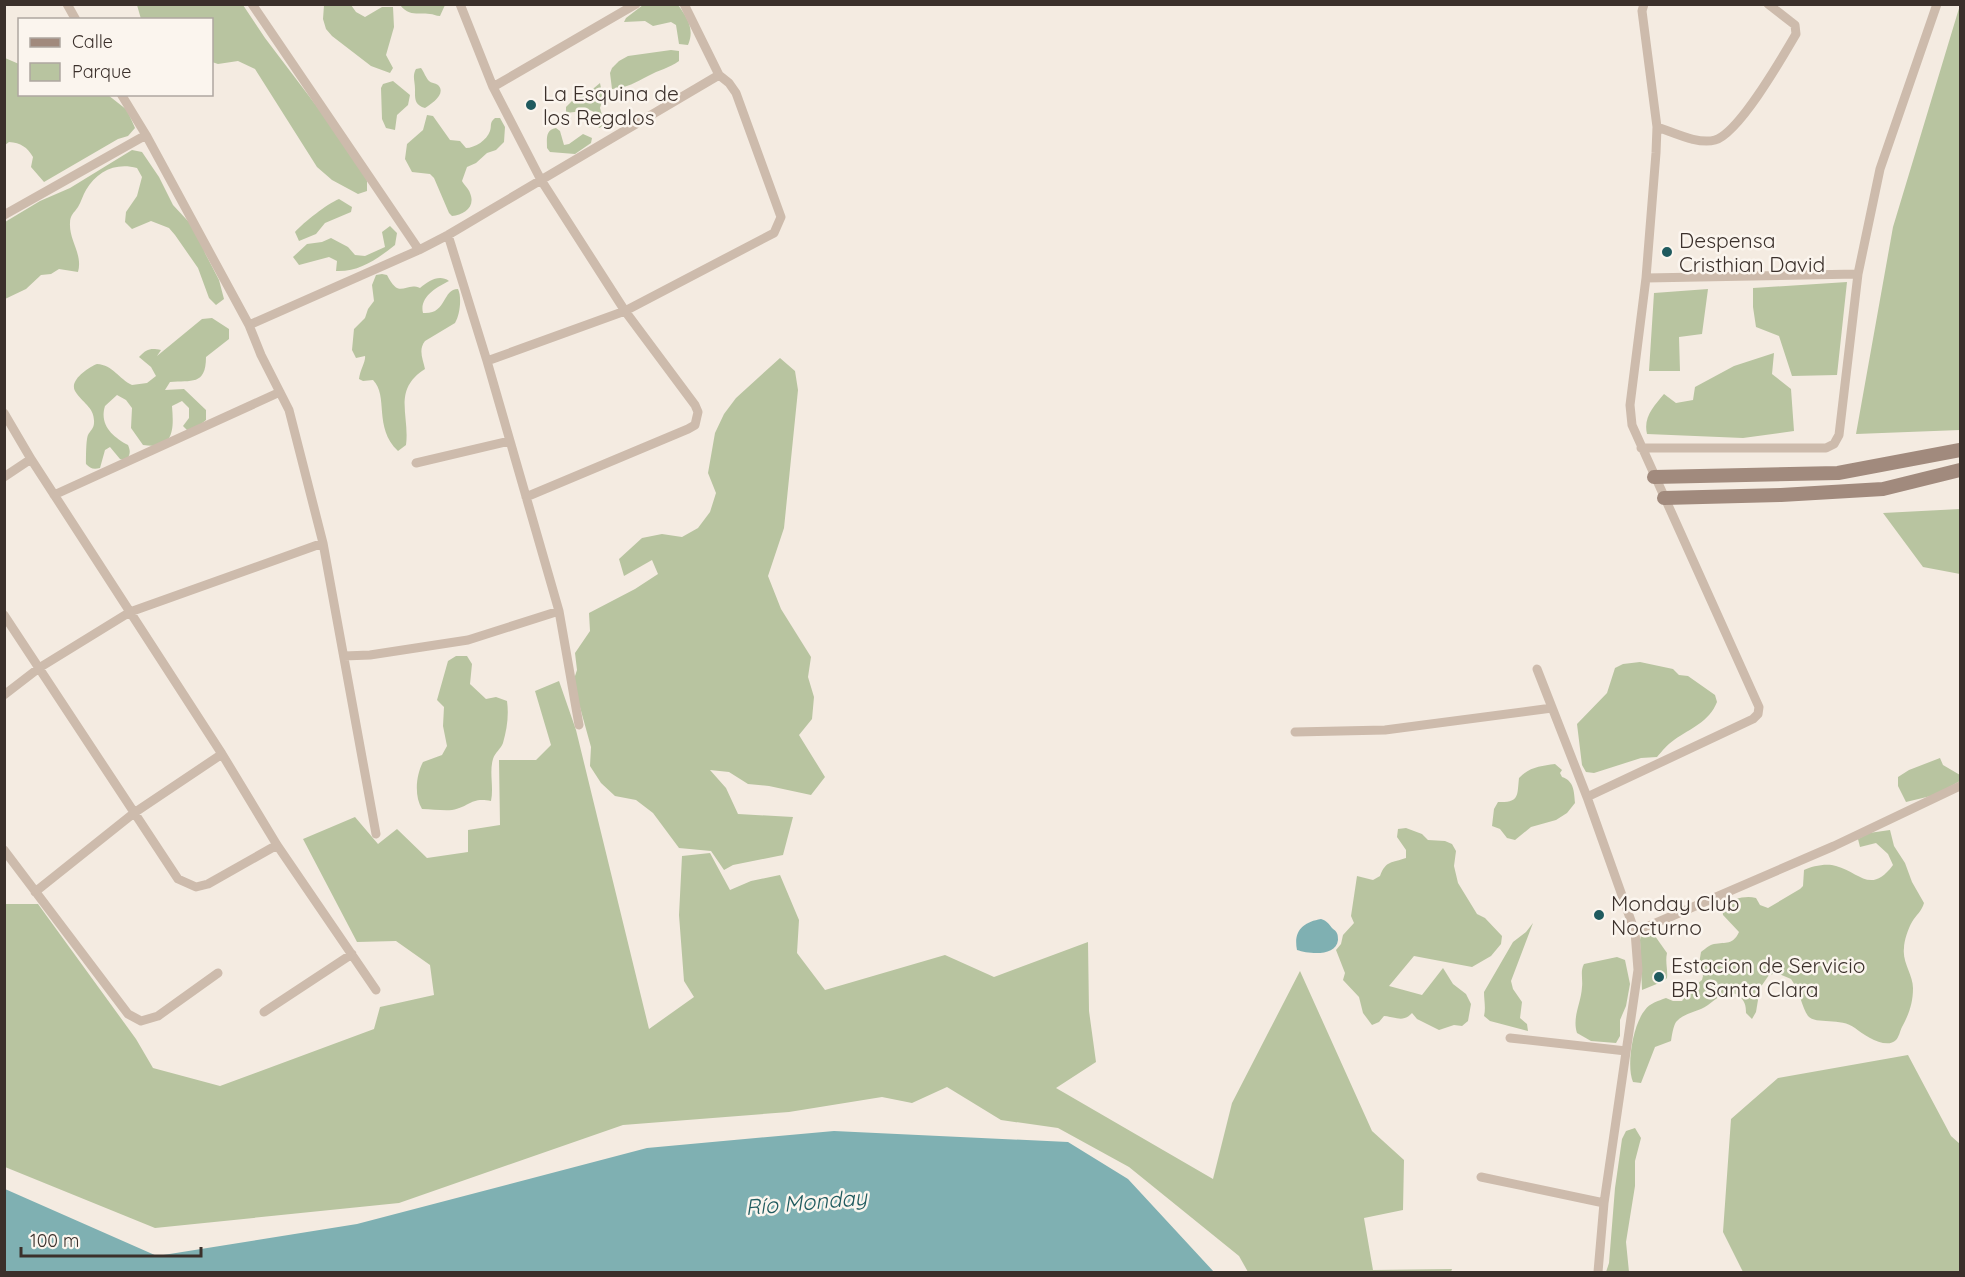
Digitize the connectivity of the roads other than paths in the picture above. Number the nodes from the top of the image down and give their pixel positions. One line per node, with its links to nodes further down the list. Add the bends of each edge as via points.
1 (67, 4): 9 (street)
2 (252, 4): 18 (street)
3 (460, 4): 11 (street)
4 (636, 4): 11 (street)
5 (684, 4): 10 (street)
6 (1644, 4): 13 (street)
7 (1768, 4): 13 (street, via 1795,25 1796,34 1752,103 1726,135 1714,141 1696,140)
8 (1937, 4): 19 (street, via 1880,170)
9 (75, 18)
10 (719, 75): 15 (street); 21 (street, via 736,93 781,217 774,233)
11 (493, 87): 15 (street)
12 (122, 96): 14 (street)
13 (1656, 127): 20 (street)
14 (146, 135): 16 (street); 22 (street)
15 (541, 180): 17 (street); 21 (street)
16 (4, 215)
17 (448, 235): 18 (street); 23 (street)
18 (419, 250): 22 (street)
19 (1858, 274): 20 (street); 27 (street, via 1839,435 1834,444 1826,448)
20 (1646, 278): 27 (street, via 1630,405 1632,426)
21 (625, 311): 23 (street); 35 (street, via 695,405 695,425)
22 (249, 325): 24 (street)
23 (487, 361): 26 (street)
24 (280, 392): 34 (street); 37 (street, via 289,410)
25 (4, 413): 29 (street)
26 (510, 441): 30 (street); 35 (street)
27 (1641, 448): 33 (street)
28 (1960, 450): 33 (main road, via 1838,473)
29 (31, 459): 32 (street); 34 (street)
30 (416, 463)
31 (1960, 470): 36 (main road, via 1883,489)
32 (4, 477)
33 (1654, 477): 36 (street)
34 (54, 495): 39 (street)
35 (526, 497): 38 (street)
36 (1664, 498): 50 (street, via 1759,707 1758,714)
37 (322, 543): 39 (street); 41 (street)
38 (559, 611): 41 (street, via 468,640); 46 (street)
39 (130, 612): 42 (street); 48 (street)
40 (4, 615): 42 (street)
41 (344, 656): 52 (street)
42 (39, 668): 44 (street); 51 (street)
43 (1537, 669): 45 (street)
44 (4, 695)
45 (1552, 708): 47 (street, via 1385,730); 50 (street)
46 (579, 725)
47 (1295, 732)
48 (222, 754): 51 (street); 53 (street)
49 (1960, 786): 56 (street, via 1834,846)
50 (1587, 797): 56 (street)
51 (134, 813): 53 (street, via 178,879 196,887); 55 (street)
52 (376, 834)
53 (277, 845): 57 (street)
54 (4, 850): 55 (street)
55 (35, 892): 58 (street, via 128,1014 141,1021 158,1016)
56 (1635, 932): 62 (street, via 1638,970)
57 (351, 954): 59 (street); 60 (street)
58 (218, 973)
59 (376, 990)
60 (264, 1012)
61 (1510, 1038): 62 (street)
62 (1626, 1051): 64 (street)
63 (1481, 1177): 64 (street)
64 (1604, 1203): 65 (street)
65 (1598, 1272)

